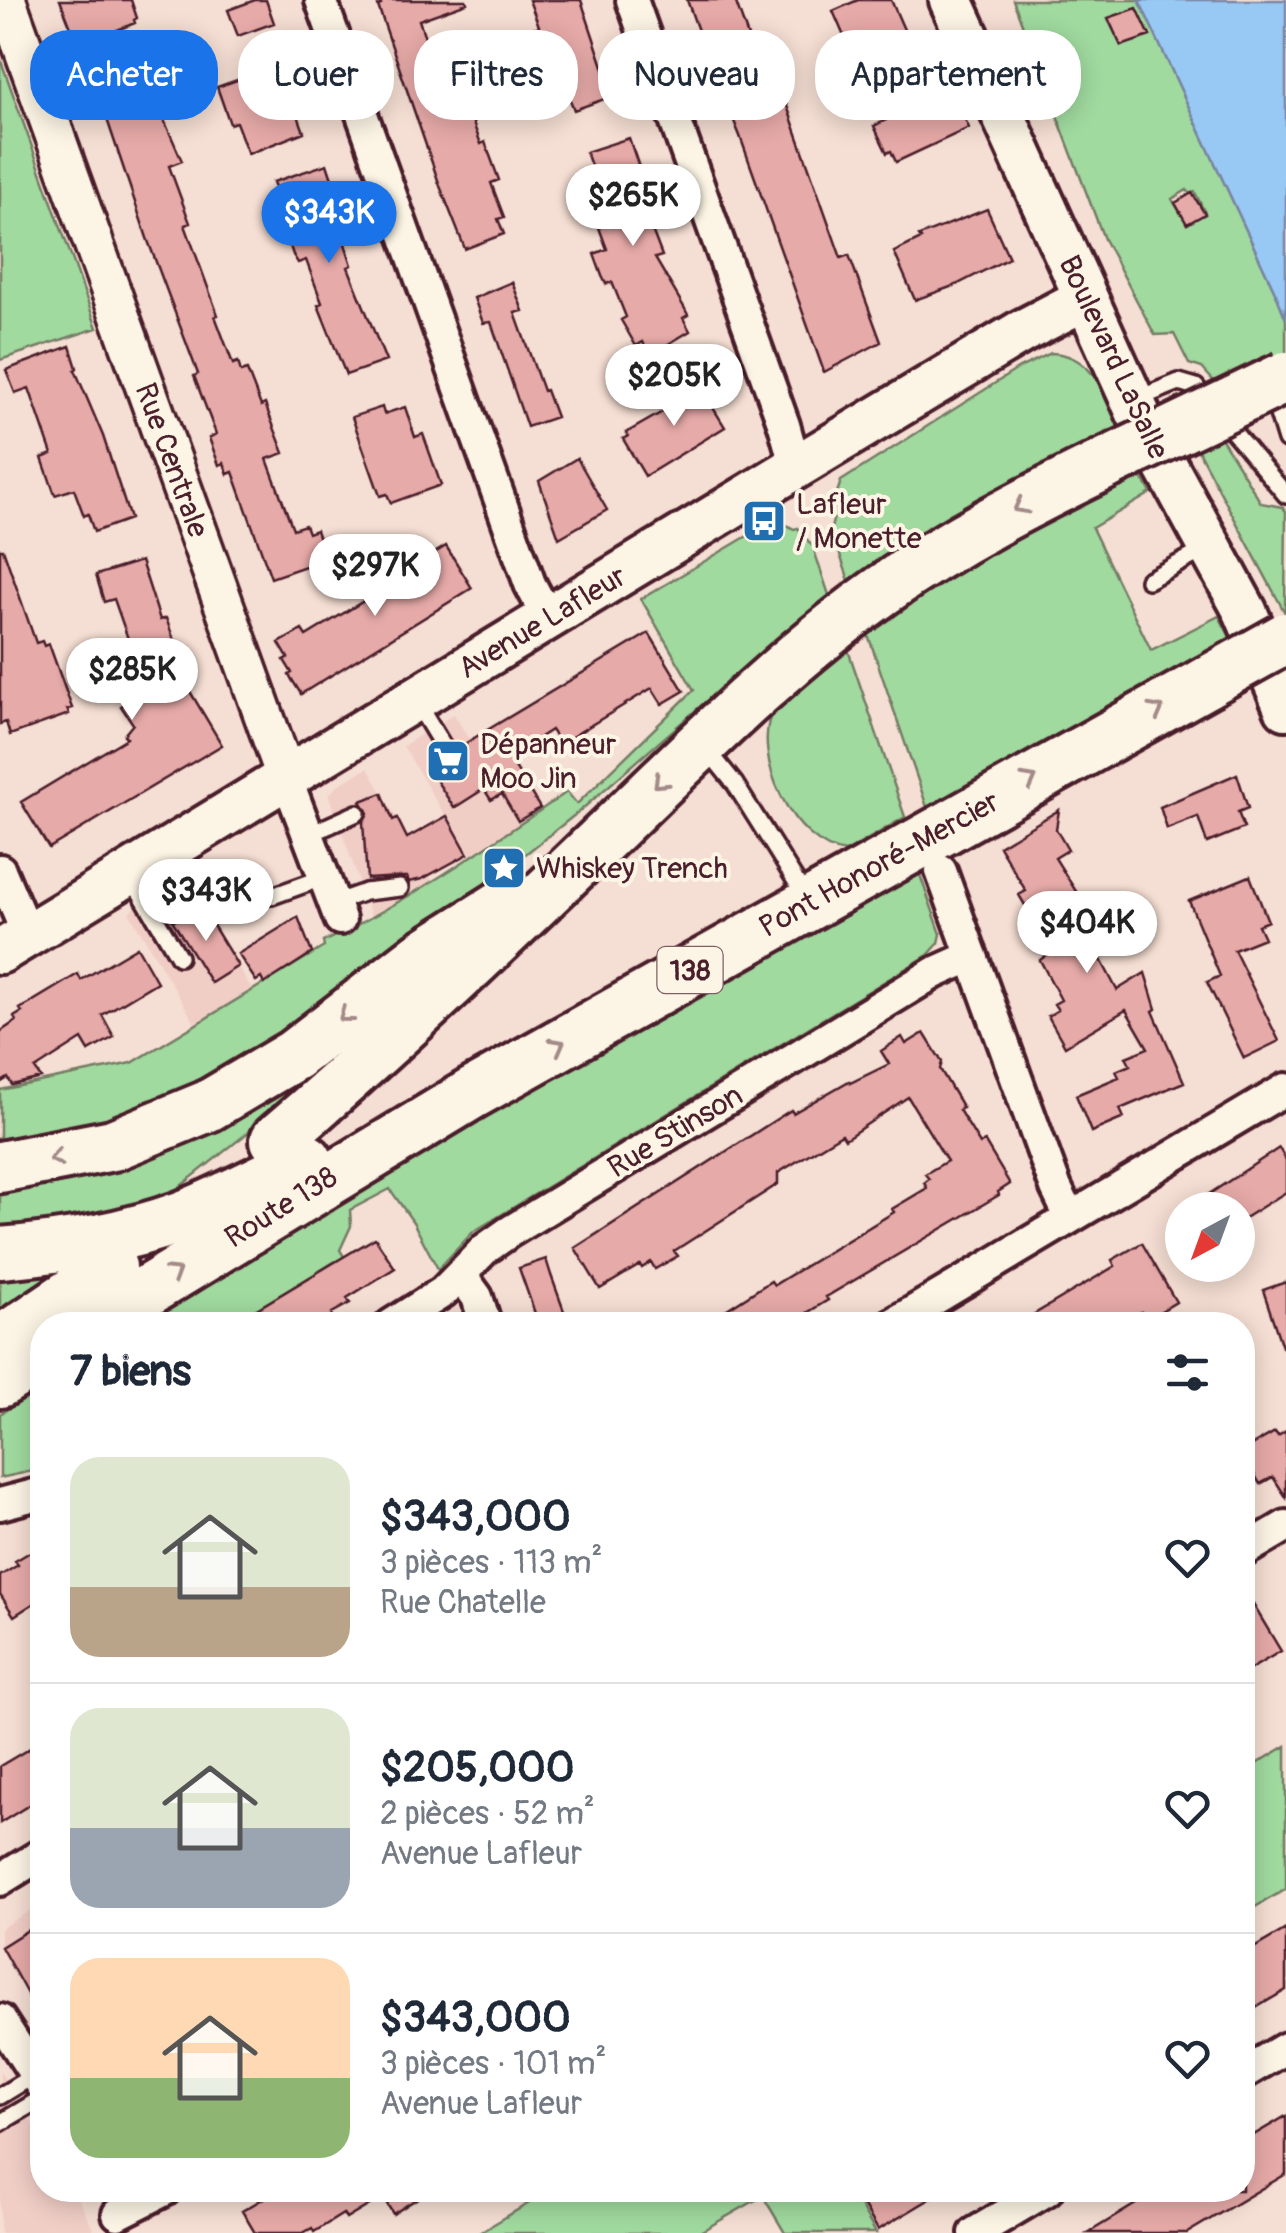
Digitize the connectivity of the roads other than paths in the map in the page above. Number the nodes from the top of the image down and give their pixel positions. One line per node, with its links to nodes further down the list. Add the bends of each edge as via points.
1 (6, 0): 19 (street, Rue Centrale)
2 (320, 0): 13 (street)
3 (632, 0): 9 (street)
4 (951, 0): 5 (main road, Boulevard LaSalle)
5 (1086, 298): 7 (main road, Boulevard LaSalle); 9 (main road, Avenue Lafleur)
6 (1282, 395): 8 (lane); 17 (highway, one-way to 17, bridge, via 1107,463 941,552 849,615)
7 (1133, 401): 10 (lane, via 1179,382 1196,387); 11 (main road, Boulevard LaSalle)
8 (1286, 440)
9 (796, 468): 13 (main road, Avenue Lafleur)
10 (1286, 495)
11 (1209, 547): 12 (lane); 16 (main road, Boulevard LaSalle, via 1261,644)
12 (1148, 580)
13 (548, 618): 15 (main road, Avenue Lafleur)
14 (1286, 638): 23 (highway, Pont Honoré-Mercier / 138, one-way to 14, bridge, via 953,822)
15 (415, 699): 18 (lane); 19 (main road, Avenue Lafleur)
16 (1286, 708)
17 (701, 743): 22 (highway, one-way to 22); 29 (lane, via 736,784)
18 (444, 748)
19 (286, 777): 21 (street, Rue Centrale); 24 (main road, Avenue Lafleur)
20 (356, 814): 21 (lane)
21 (310, 834): 28 (street, Rue Centrale)
22 (598, 844): 36 (highway, Route 138, via 400,1033); 37 (highway, one-way to 37, via 422,956 238,1090 113,1144)
23 (924, 860): 29 (highway, Pont Honoré-Mercier / 138); 32 (street)
24 (139, 867): 30 (lane); 31 (main road, Avenue Lafleur); 33 (lane)
25 (0, 870): 31 (street)
26 (400, 888): 28 (lane)
27 (237, 896): 28 (lane)
28 (333, 900)
29 (809, 903): 35 (highway, Pont Honoré-Mercier / 138, one-way to 29)
30 (180, 908)
31 (14, 944)
32 (972, 956): 38 (street); 41 (street, Rue Stinson, via 509,1232)
33 (179, 957)
34 (1286, 1089): 38 (street)
35 (474, 1092): 39 (highway, via 179,1218 90,1241); 43 (highway, Route 138 / 138, one-way to 35)
36 (276, 1140)
37 (0, 1167)
38 (1070, 1217): 46 (street)
39 (0, 1253)
40 (111, 1267): 42 (highway)
41 (461, 1275): 44 (street, Rue Stinson); 45 (street)
42 (44, 1312)
43 (112, 1312)
44 (411, 1312)
45 (482, 1312)
46 (913, 1312)
47 (30, 1322): 48 (highway)
48 (0, 1342)
49 (30, 1363): 50 (highway)
50 (0, 1382)
51 (30, 1496): 52 (street)
52 (0, 1504)
53 (1286, 1526): 54 (street)
54 (1255, 1544)
55 (30, 1861): 56 (street)
56 (0, 1880)
57 (0, 2020): 60 (street)
58 (1286, 2048): 59 (street)
59 (1255, 2066)
60 (30, 2070)
61 (30, 2088): 63 (lane)
62 (30, 2095): 64 (lane)
63 (0, 2096)
64 (0, 2123)
65 (1027, 2202): 66 (street)
66 (975, 2233)

